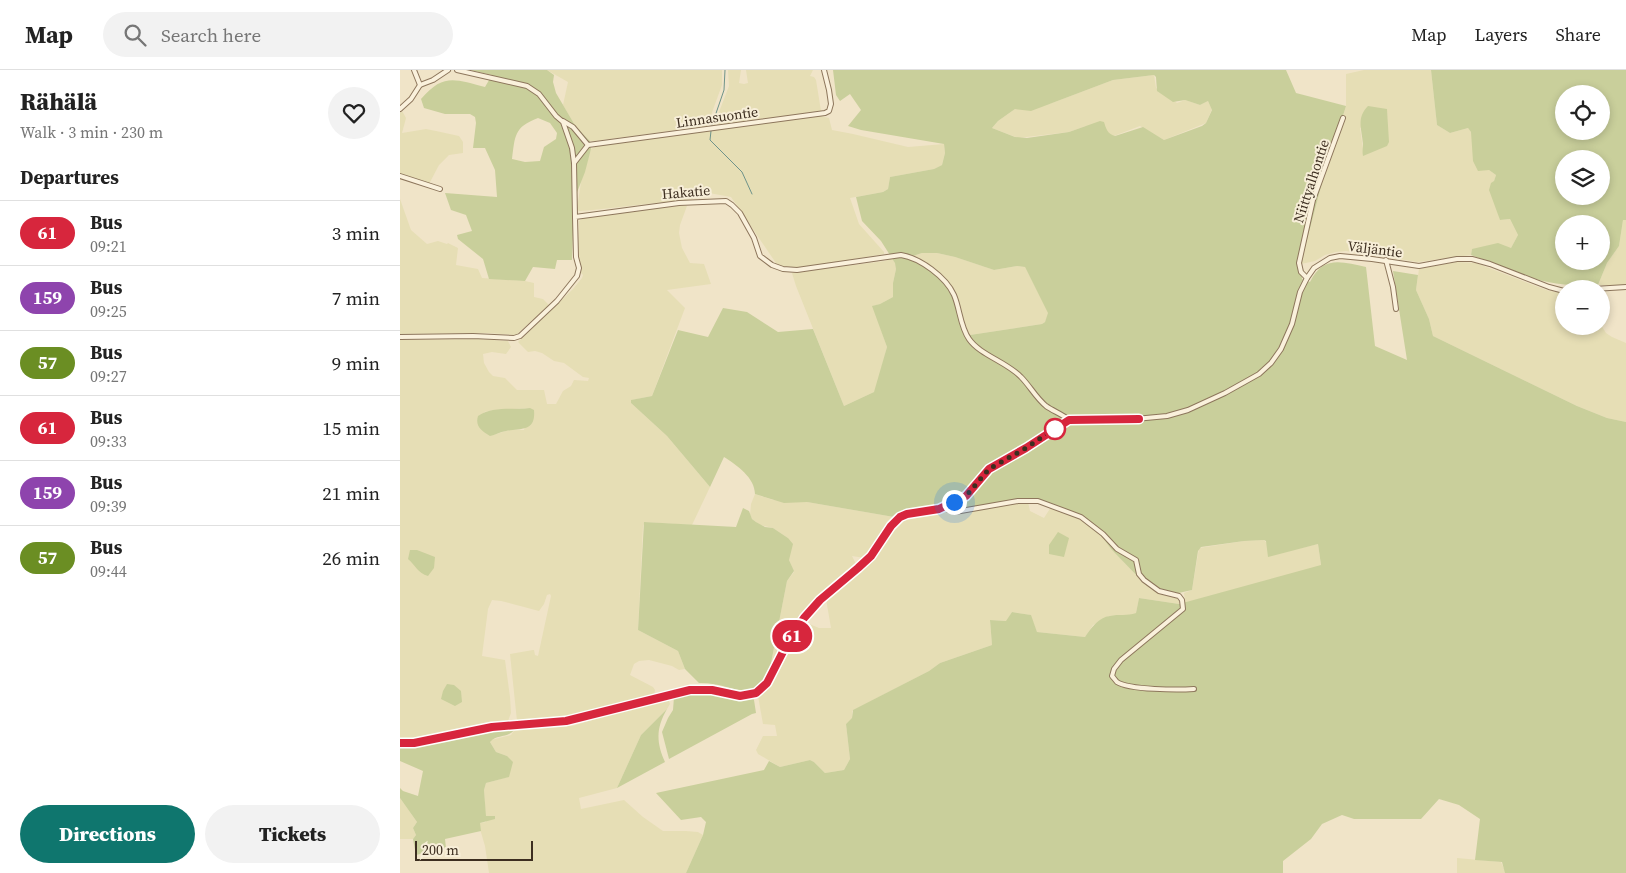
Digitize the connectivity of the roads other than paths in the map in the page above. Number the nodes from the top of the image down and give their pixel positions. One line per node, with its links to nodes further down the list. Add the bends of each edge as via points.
1 (414, 70): 5 (street)
2 (448, 70): 5 (street)
3 (457, 70): 8 (street, via 527,86 539,94)
4 (824, 70): 9 (street, Linnasuontie, via 831,104 826,113)
5 (420, 85): 6 (street)
6 (400, 109)
7 (1343, 118): 15 (street, Niittyalhontie, via 1305,234 1298,266)
8 (561, 120): 9 (street, via 573,127); 10 (street)
9 (588, 145): 10 (street)
10 (574, 163): 13 (street)
11 (400, 176): 12 (street)
12 (440, 189)
13 (575, 217): 20 (street, via 577,276 557,301 520,336); 21 (street, Hakatie, via 679,203 722,201 730,203 740,213 760,256 783,269 908,256 949,286 969,339 1021,376 1047,406)
14 (1386, 260): 15 (street, Väljäntie, via 1330,258 1314,268); 18 (street, Väljäntie, via 1419,266 1472,259); 19 (street)
15 (1307, 278): 21 (street, Väljäntie, via 1287,337 1271,363 1259,374 1188,410 1167,416)
16 (1626, 287): 17 (street)
17 (1610, 288)
18 (1555, 289)
19 (1396, 308)
20 (400, 337)
21 (1069, 420): 22 (street, via 989,469 966,496)
22 (943, 508): 23 (street, via 955,512 1018,501 1038,501 1081,517 1117,549 1136,560 1144,580 1159,591 1179,596 1182,600 1183,609 1121,660 1112,676 1123,684 1170,690); 24 (street, via 907,514 897,520 871,556 804,618 767,683 756,693 740,696 712,690 690,690 566,721 492,727)
23 (1194, 689)
24 (400, 743)

